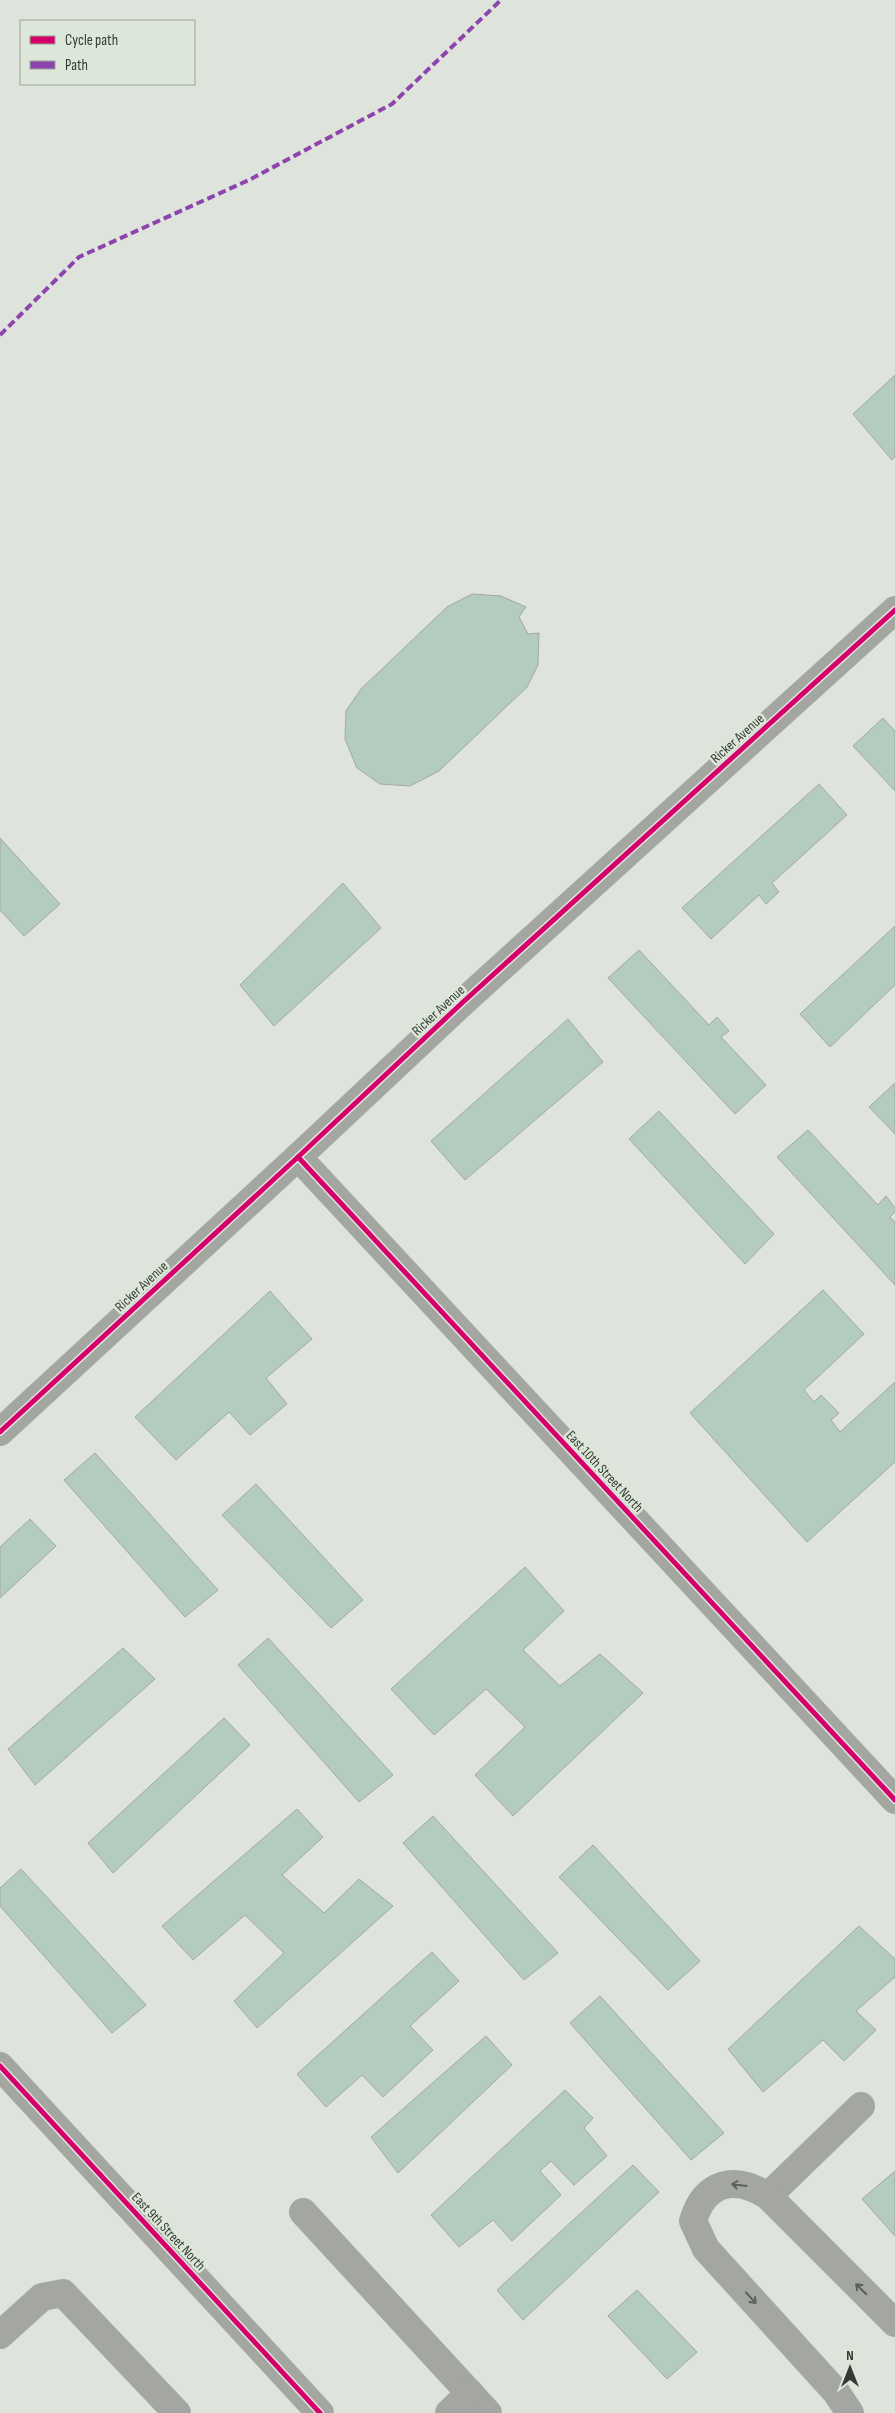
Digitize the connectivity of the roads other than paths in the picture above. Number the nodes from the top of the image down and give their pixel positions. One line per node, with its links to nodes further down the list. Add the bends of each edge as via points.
1 (895, 610): 2 (street, Ricker Avenue, via 462,1002)
2 (298, 1158): 3 (street, Ricker Avenue); 4 (street, East 10th Street North)
3 (0, 1432)
4 (895, 1800)
5 (0, 2066): 13 (street, East 9th Street North)
6 (861, 2106): 7 (street)
7 (768, 2196): 9 (street, one-way to 7); 16 (street, one-way to 16, via 743,2184 718,2188 697,2207 693,2221 697,2233 706,2249 836,2392)
8 (303, 2212): 11 (street)
9 (895, 2324)
10 (0, 2336): 12 (street, via 42,2297 63,2293)
11 (470, 2393): 14 (street); 15 (street)
12 (177, 2413)
13 (320, 2413)
14 (449, 2413)
15 (488, 2413)
16 (850, 2413)

